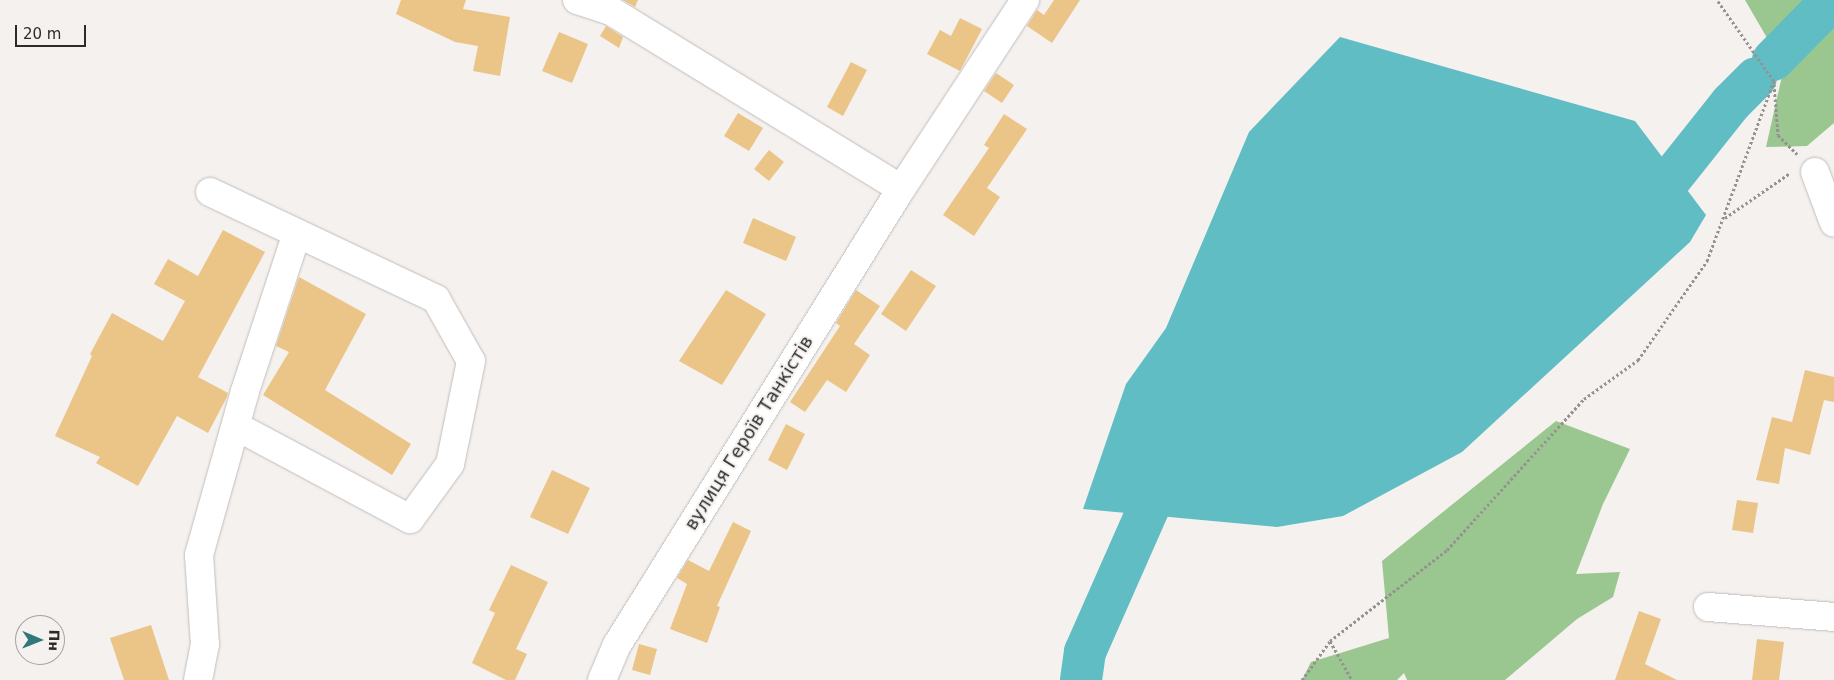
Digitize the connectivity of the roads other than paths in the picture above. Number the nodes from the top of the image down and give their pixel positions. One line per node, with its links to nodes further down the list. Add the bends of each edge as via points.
1 (577, 0): 4 (street, via 611,11)
2 (1025, 0): 4 (street, вулиця Героїв Танкістів)
3 (1810, 167): 6 (street)
4 (901, 189): 12 (street, вулиця Героїв Танкістів, via 616,645)
5 (210, 192): 7 (street)
6 (1834, 223)
7 (297, 233): 8 (street); 8 (street, via 436,299 471,361 450,464 410,519)
8 (236, 426): 11 (street, via 199,554 205,645)
9 (1708, 607): 10 (street)
10 (1834, 617)
11 (198, 680)
12 (602, 680)

